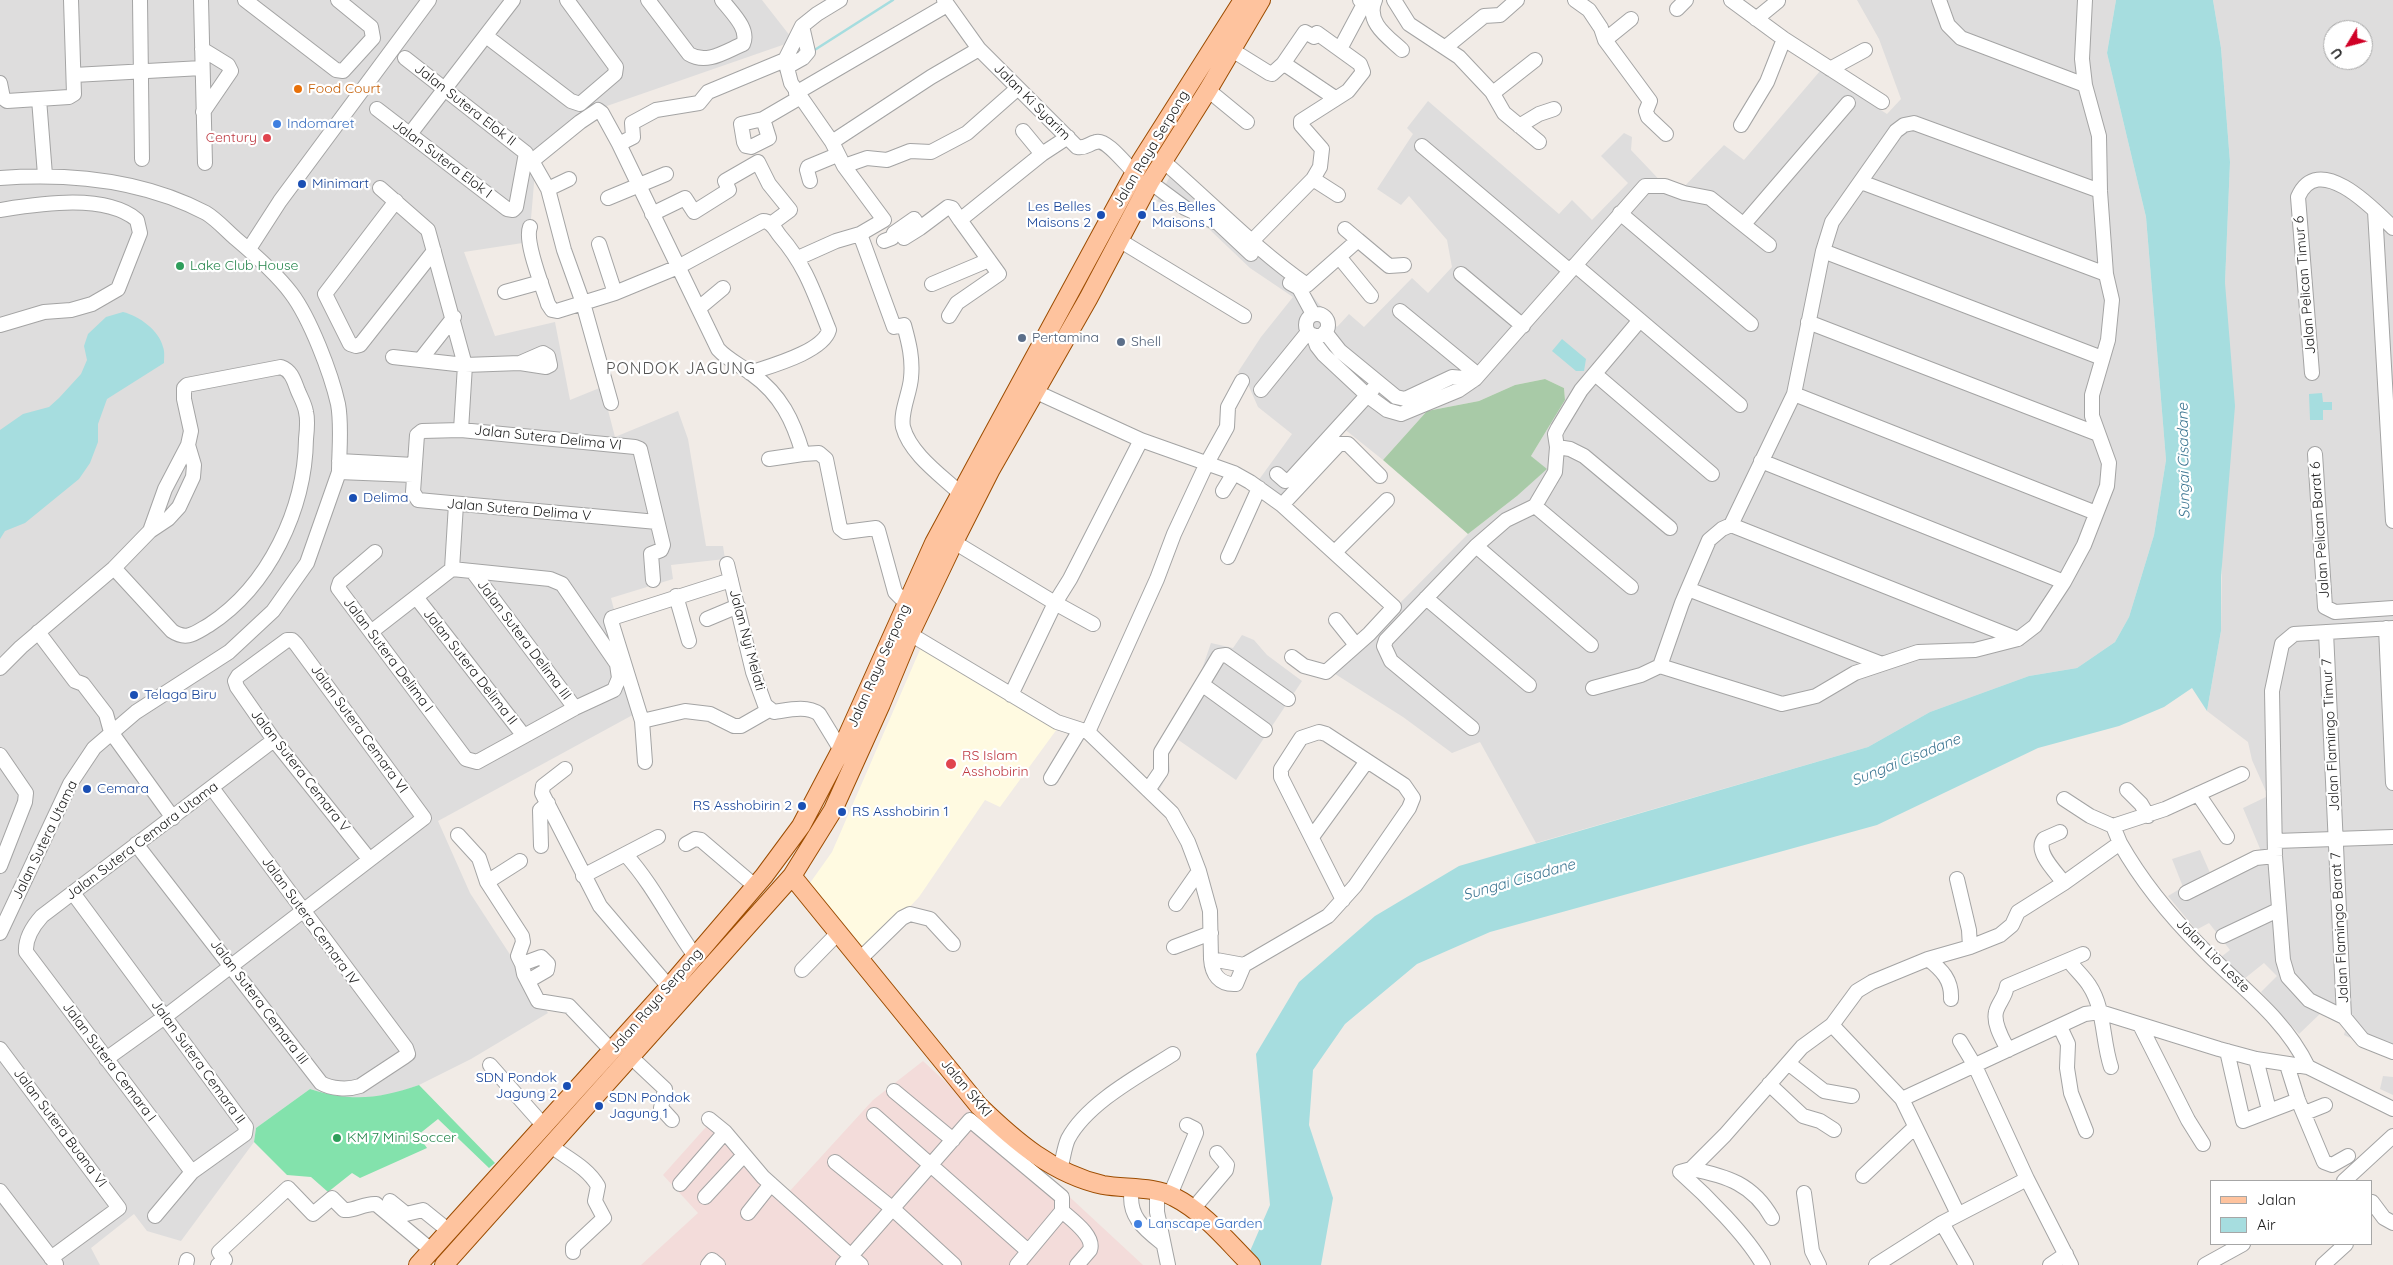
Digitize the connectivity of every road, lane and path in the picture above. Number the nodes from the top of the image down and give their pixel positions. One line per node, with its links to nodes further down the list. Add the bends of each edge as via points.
1 (71, 0): 43 (street)
2 (140, 0): 42 (street)
3 (201, 0): 30 (street)
4 (245, 0): 22 (street, via 336,70 343,71 373,38 371,27)
5 (429, 0): 113 (street, via 280,201)
6 (567, 0): 26 (street, via 616,67 615,74 583,102 571,101)
7 (648, 0): 8 (street, via 690,54 706,60 744,44 746,39 746,32)
8 (722, 0)
9 (840, 0): 38 (street, via 802,26 808,52 803,58)
10 (1244, 0): 59 (main road, Jalan Raya Serpong)
11 (1261, 0): 33 (main road, Jalan Raya Serpong)
12 (1360, 0): 32 (street, via 1364,4)
13 (1375, 0): 34 (street, via 1372,7 1374,20)
14 (1394, 0): 29 (street, via 1409,24)
15 (1517, 0): 29 (street, via 1500,15 1484,16)
16 (1575, 0): 28 (street, via 1589,10)
17 (1730, 0): 25 (street)
18 (1939, 0): 45 (street, via 1948,25 1961,38)
19 (2085, 0): 45 (street, via 2082,60)
20 (510, 1): 26 (street)
21 (1778, 1): 25 (street)
22 (344, 2)
23 (945, 2): 31 (street, Jalan Ki Syarim); 50 (street)
24 (1631, 19): 28 (street)
25 (1756, 19): 27 (street)
26 (486, 36): 46 (street)
27 (1784, 39): 41 (street); 61 (street, via 1767,82)
28 (1605, 40): 66 (street, via 1650,101 1646,111 1648,117)
29 (1446, 47): 49 (street)
30 (202, 49): 40 (street); 57 (street, via 228,65 230,71)
31 (979, 49): 47 (street, Jalan Ki Syarim); 72 (street, via 931,77)
32 (1340, 49): 39 (street, via 1317,33 1314,37 1305,32); 51 (street, via 1360,64 1363,72 1348,91)
33 (1232, 50): 39 (street, via 1269,74); 48 (main road, Jalan Raya Serpong)
34 (1402, 50)
35 (1865, 50): 41 (street)
36 (405, 58): 46 (street, Jalan Sutera Elok II)
37 (1535, 60): 49 (street)
38 (786, 64): 50 (street); 69 (street, via 708,92 699,102 652,111 632,123 633,137)
39 (1283, 64): 51 (street)
40 (202, 68): 42 (street); 57 (street)
41 (1830, 69): 53 (street)
42 (140, 72): 43 (street); 73 (street)
43 (74, 75): 52 (street, via 72,96)
44 (0, 83): 52 (street, via 4,100)
45 (2085, 85): 88 (street, via 2099,136)
46 (445, 88): 65 (street); 92 (street, Jalan Sutera Elok II, via 526,153 516,206 513,210)
47 (1018, 88): 67 (street, Jalan Ki Syarim); 72 (street, via 966,132 931,152 910,151 888,160)
48 (1208, 90): 60 (street); 64 (main road, Jalan Raya Serpong)
49 (1493, 93): 62 (street, via 1502,110)
50 (798, 95): 58 (street); 72 (street)
51 (1335, 98): 81 (street, via 1301,121 1322,149 1320,167)
52 (35, 100): 78 (street)
53 (1882, 102)
54 (1848, 103): 100 (street)
55 (377, 109): 65 (street, Jalan Sutera Elok I)
56 (1554, 109): 62 (street)
57 (203, 112): 74 (street)
58 (762, 119)
59 (1167, 121): 64 (main road); 77 (main road, Jalan Raya Serpong)
60 (1247, 122)
61 (1741, 125)
62 (1519, 126): 68 (street)
63 (1023, 131): 71 (street)
64 (1181, 132): 75 (main road, Jalan Raya Serpong)
65 (410, 134): 92 (street, Jalan Sutera Elok I)
66 (1666, 134)
67 (1068, 137): 71 (street); 77 (street, Jalan Ki Syarim, via 1079,148 1104,142)
68 (1540, 142)
69 (619, 144): 85 (street); 87 (street, via 598,110 532,161)
70 (1422, 146): 121 (street)
71 (1042, 154): 97 (street)
72 (838, 155): 82 (street, via 808,167); 105 (street, via 884,220)
73 (142, 159)
74 (204, 163)
75 (1161, 163): 83 (main road, Jalan Raya Serpong); 98 (street, via 1194,193); 110 (street, via 1212,203)
76 (666, 174): 85 (street)
77 (1135, 174): 180 (main road, Jalan Raya Serpong)
78 (41, 175): 79 (street, Jalan Sutera Utama); 113 (street, Jalan Sutera Utama, via 111,181 174,199 207,214)
79 (0, 178)
80 (569, 179): 87 (street)
81 (1313, 179): 89 (street); 110 (street)
82 (810, 181)
83 (1150, 182): 98 (street, via 1184,208); 107 (main road, Jalan Raya Serpong)
84 (1861, 182): 88 (street, via 1896,131 1914,123); 115 (street, via 1832,222); 123 (street)
85 (639, 186): 90 (street); 96 (street)
86 (380, 188): 91 (street)
87 (548, 189): 130 (street, via 564,250)
88 (2100, 191): 123 (street)
89 (1338, 195)
90 (608, 198)
91 (396, 201): 114 (street, via 425,225); 114 (street, via 325,294 350,344 360,345)
92 (507, 208)
93 (0, 210): 140 (street, via 56,202 86,203 128,212 138,220 140,233 118,289 92,304 44,312)
94 (2375, 210): 103 (street); 149 (street, Jalan Pelican Timur 6, via 2349,188 2333,182 2314,182 2301,190 2298,197); 157 (street)
95 (1620, 213): 100 (street, via 1645,186 1654,185 1710,198); 121 (street); 139 (street)
96 (652, 214): 99 (street, via 685,198 694,212 729,190 725,181 758,162 769,184 790,210); 120 (street)
97 (960, 220): 102 (street, via 948,207); 118 (street)
98 (1218, 223): 133 (street, via 1250,253 1299,288)
99 (771, 224): 116 (street); 120 (street, via 763,221)
100 (1744, 224): 112 (street)
101 (530, 227): 124 (street, via 530,247)
102 (920, 228): 106 (street); 109 (street, via 914,219)
103 (2393, 228)
104 (1346, 229): 108 (street)
105 (860, 234): 116 (street); 180 (street, via 894,327 904,325 909,343 911,378 903,426 919,454)
106 (904, 238)
107 (1119, 240): 135 (street); 155 (main road, Jalan Raya Serpong)
108 (1358, 240): 117 (street); 119 (street, via 1389,266)
109 (884, 241)
110 (1251, 242): 117 (street, via 1307,285)
111 (599, 244): 128 (street)
112 (1769, 245)
113 (249, 249): 172 (street, Jalan Sutera Utama, via 291,293 320,347 338,405)
114 (434, 251): 136 (street)
115 (1823, 251): 138 (street); 144 (street)
116 (798, 258): 148 (street, via 829,330 827,336 792,359)
117 (1340, 258): 129 (street)
118 (989, 260): 125 (street); 134 (street, via 999,274 957,303)
119 (1404, 265)
120 (678, 267): 128 (street); 131 (street)
121 (1573, 268): 137 (street); 141 (street)
122 (1461, 274): 141 (street)
123 (2106, 274): 144 (street, via 2112,300 2108,340)
124 (541, 282): 127 (street); 130 (street, via 552,310)
125 (932, 284)
126 (724, 288): 131 (street)
127 (505, 292)
128 (615, 293): 130 (street)
129 (1371, 296)
130 (583, 303): 159 (street)
131 (699, 308): 148 (street, via 718,348 732,363)
132 (1400, 310): 151 (street)
133 (1313, 314): 142 (street, via 1306,322); 142 (street, via 1326,318 1328,327)
134 (949, 316)
135 (1244, 316)
136 (454, 317): 145 (street); 147 (street)
137 (1640, 320): 150 (street); 160 (street)
138 (1808, 322): 156 (street); 163 (street)
139 (1751, 324)
140 (0, 325)
141 (1523, 326): 151 (street)
142 (1316, 333): 153 (street); 154 (street); 158 (street, via 1317,346 1324,355)
143 (393, 357): 145 (street)
144 (2102, 358): 163 (street, via 2092,395 2092,416)
145 (421, 359): 147 (street)
146 (520, 363): 147 (street)
147 (465, 365): 162 (street)
148 (750, 373): 167 (street, via 782,402)
149 (2312, 373)
150 (1595, 374): 166 (street, via 1581,390 1558,428); 176 (street)
151 (1477, 377): 153 (street, via 1452,377 1404,399); 158 (street, via 1459,390 1402,414 1387,410)
152 (1242, 381): 171 (street, via 1228,407 1227,428)
153 (1378, 384): 158 (street)
154 (1261, 390)
155 (1034, 391): 164 (street); 191 (main road, Jalan Raya Serpong)
156 (1794, 394): 170 (street); 185 (street)
157 (2389, 395): 161 (street)
158 (1368, 396): 175 (street, via 1291,479 1285,481)
159 (611, 403)
160 (1740, 405)
161 (2390, 410): 186 (street)
162 (461, 430): 173 (street, Jalan Sutera Delima VI, via 418,432); 187 (street, Jalan Sutera Delima VI, via 635,446 640,449)
163 (2098, 434): 185 (street, via 2109,463 2107,486)
164 (1141, 440): 171 (street); 209 (street)
165 (188, 445): 190 (street); 190 (street, via 194,465 193,477 179,508); 197 (street, via 191,431 184,399 184,388 188,385 281,367 292,375 307,413 306,462 293,512 272,558 247,593 225,614 190,637 172,631)
166 (1557, 447): 184 (street, via 1555,472); 189 (street, via 1584,456)
167 (803, 454): 169 (street); 208 (street, via 819,453 826,459 842,530 876,528 880,533 895,592)
168 (2315, 454): 211 (street, Jalan Pelican Barat 6, via 2325,607 2335,612)
169 (769, 459)
170 (1761, 461): 188 (street); 202 (street)
171 (1207, 463): 174 (street); 239 (street, via 1157,579)
172 (339, 467): 173 (street); 241 (street, Jalan Sutera Utama, via 306,563 273,611 229,652 136,712)
173 (414, 470): 182 (street, Jalan Sutera Delima V, via 413,492 418,500)
174 (1234, 473): 178 (street); 179 (street)
175 (1277, 474)
176 (1712, 474)
177 (1380, 476): 183 (street, via 1348,444 1339,444)
178 (1259, 488): 183 (street); 195 (street)
179 (1223, 491)
180 (961, 494): 208 (main road, Jalan Raya Serpong)
181 (1387, 500): 194 (street)
182 (456, 504): 187 (street, Jalan Sutera Delima V); 198 (street)
183 (1282, 506): 194 (street)
184 (1535, 506): 192 (street, via 1506,520); 203 (street)
185 (2096, 513): 202 (street, via 2084,545)
186 (2393, 521)
187 (657, 522): 200 (street, Jalan Sutera Delima VI, via 663,545 661,550 650,554)
188 (1731, 525): 204 (street, via 1709,540); 220 (street)
189 (1670, 528)
190 (150, 531): 197 (street)
191 (954, 542): 209 (street); 219 (main road, Jalan Raya Serpong)
192 (1476, 546): 207 (street); 223 (street)
193 (375, 552): 217 (street, Jalan Sutera Delima I, via 338,584)
194 (1335, 552): 222 (street, via 1394,607)
195 (1228, 557)
196 (726, 564): 201 (street, Jalan Nyi Melati)
197 (114, 568): 216 (street)
198 (452, 569): 199 (street); 206 (street)
199 (473, 572): 234 (street, Jalan Sutera Delima III); 234 (street, via 550,578 562,584 617,664 619,678 614,690)
200 (653, 580)
201 (731, 580): 205 (street); 210 (street, Jalan Nyi Melati)
202 (2064, 582): 220 (street, via 2035,626)
203 (1631, 587)
204 (1688, 589): 225 (street); 226 (street)
205 (676, 596): 221 (street); 236 (street, via 614,616 611,621)
206 (416, 597): 217 (street); 242 (street, Jalan Sutera Delima II)
207 (1426, 598): 230 (street); 237 (street, via 1386,640 1387,655)
208 (906, 603): 240 (main road, Jalan Raya Serpong)
209 (1055, 603): 214 (street); 232 (street)
210 (738, 606): 212 (street); 235 (street, Jalan Nyi Melati, via 753,672)
211 (2393, 608)
212 (707, 619)
213 (1336, 620): 222 (street)
214 (1093, 624)
215 (2389, 628): 218 (street); 252 (street)
216 (38, 632): 227 (street); 241 (street, via 75,681 83,684 102,717)
217 (371, 632): 242 (street, Jalan Sutera Delima I, via 466,759 477,762)
218 (2326, 632): 268 (street, Jalan Flamingo Timur 7); 269 (street, via 2294,634 2282,644 2272,691)
219 (910, 634): 232 (street); 244 (main road, Jalan Raya Serpong)
220 (2018, 639): 225 (street, via 1974,650 1918,652)
221 (689, 641)
222 (1356, 645): 224 (street, via 1326,672 1304,666)
223 (1591, 645)
224 (1292, 657)
225 (1882, 664): 226 (street, via 1855,672 1816,696 1782,704)
226 (1660, 666): 231 (street, via 1641,675)
227 (0, 668)
228 (235, 681): 243 (street, Jalan Sutera Cemara V); 276 (street, Jalan Sutera Cemara VI, via 256,662 287,640 292,640 424,818)
229 (1203, 684): 233 (street, via 1214,662 1219,656 1226,655); 238 (street); 254 (street, via 1161,752 1160,772)
230 (1529, 686)
231 (1593, 688)
232 (1011, 696): 239 (street, via 1057,722)
233 (1288, 699)
234 (575, 708): 242 (street)
235 (769, 710): 236 (street, via 741,726 734,726 710,714 685,710); 245 (street, via 815,711)
236 (642, 721): 248 (street)
237 (1472, 728)
238 (1265, 730)
239 (1084, 731): 251 (street); 254 (street)
240 (849, 732): 244 (main road); 245 (main road, Jalan Raya Serpong)
241 (108, 735): 260 (street); 293 (street, Jalan Sutera Utama, via 94,748 70,784)
242 (524, 736)
243 (274, 740): 253 (street, Jalan Sutera Cemara Utama); 276 (street, Jalan Sutera Cemara V)
244 (864, 742): 281 (main road, Jalan Raya Serpong, via 833,810)
245 (841, 750): 285 (main road, Jalan Raya Serpong, via 801,826)
246 (0, 756): 278 (street, via 26,792)
247 (1366, 761): 265 (street); 265 (street, via 1322,733 1301,738 1281,769 1281,777); 288 (street, via 1404,785 1413,798 1361,879)
248 (645, 762)
249 (565, 769): 258 (street, via 543,786 542,793)
250 (2242, 774): 256 (street)
251 (1051, 778)
252 (2393, 783)
253 (212, 788): 260 (street, Jalan Sutera Cemara Utama); 291 (street, Jalan Sutera Cemara IV)
254 (1148, 790): 279 (street, via 1172,813)
255 (2127, 790): 259 (street)
256 (2198, 794): 259 (street); 266 (street)
257 (2064, 799): 261 (street)
258 (548, 803): 273 (street, via 540,810); 280 (street)
259 (2148, 816): 261 (street)
260 (169, 820): 271 (street, Jalan Sutera Cemara Utama)
261 (2113, 826): 270 (street, Jalan Lio Leste)
262 (2060, 832): 284 (street, via 2044,839 2041,847)
263 (458, 835): 283 (street, via 479,858)
264 (658, 837): 274 (street)
265 (1312, 837): 288 (street)
266 (2227, 837)
267 (2393, 837): 268 (street)
268 (2336, 838): 269 (street); 315 (street, Jalan Flamingo Barat 7)
269 (2276, 841): 275 (street)
270 (2120, 843): 284 (street); 335 (street, Jalan Lio Leste, via 2145,884 2202,949 2282,1026)
271 (136, 844): 286 (street, Jalan Sutera Cemara Utama); 308 (street, Jalan Sutera Cemara III)
272 (686, 844): 285 (street, via 695,839 701,840)
273 (541, 846)
274 (626, 855): 280 (street); 301 (street)
275 (2275, 856): 287 (street, via 2256,858); 290 (street)
276 (369, 859): 291 (street)
277 (520, 861): 283 (street)
278 (0, 866)
279 (1200, 871): 289 (street); 294 (street, via 1210,911)
280 (583, 876): 311 (street, via 600,906)
281 (792, 876): 292 (main road, Jalan SKKI); 327 (main road, Jalan Raya Serpong)
282 (1957, 879): 298 (street)
283 (487, 882): 306 (street, via 522,936 518,956)
284 (2064, 883): 298 (street, via 2018,912 2012,925 2000,934)
285 (755, 886): 301 (main road, Jalan Raya Serpong)
286 (73, 893): 299 (street, Jalan Sutera Cemara Utama, via 34,924); 314 (street, Jalan Sutera Cemara II)
287 (2186, 893)
288 (1343, 900): 307 (street, via 1328,916)
289 (1176, 904)
290 (2278, 910): 295 (street); 315 (street, via 2288,977 2309,1000)
291 (303, 911): 308 (street); 325 (street, Jalan Sutera Cemara IV)
292 (839, 932): 302 (main road, Jalan SKKI); 309 (street)
293 (0, 933)
294 (1211, 933): 297 (street); 304 (street)
295 (2223, 936)
296 (953, 944): 302 (street, via 930,920 910,914)
297 (1174, 947)
298 (1970, 947): 303 (street)
299 (26, 952): 328 (street, Jalan Sutera Cemara I)
300 (2083, 954): 305 (street)
301 (695, 956): 311 (main road, Jalan Raya Serpong)
302 (861, 958): 363 (main road, Jalan SKKI, via 980,1106 1025,1148)
303 (1928, 958): 312 (street, via 1947,979); 317 (street, via 1857,991)
304 (1211, 959): 307 (street); 307 (street, via 1214,976 1230,984 1239,982)
305 (2069, 961): 313 (street, via 2090,985); 321 (street, via 2007,986 1996,1012 1997,1024)
306 (522, 964): 310 (street); 310 (street, via 541,957 548,964 547,970)
307 (1244, 965)
308 (231, 966): 314 (street); 325 (street, Jalan Sutera Cemara III, via 320,1083 328,1087 360,1086)
309 (802, 970)
310 (528, 981): 322 (street, via 538,1001 569,1006)
311 (669, 987): 322 (main road, Jalan Raya Serpong)
312 (1951, 999)
313 (2100, 1012): 316 (street); 318 (street, via 2085,1014); 334 (street, via 2104,1047)
314 (166, 1016): 328 (street); 365 (street, Jalan Sutera Cemara II, via 246,1130 245,1134)
315 (2344, 1017): 324 (street, via 2363,1040)
316 (2140, 1024): 323 (street); 356 (street)
317 (1832, 1025): 330 (street, via 1802,1047); 339 (street)
318 (2060, 1027): 321 (street); 352 (street, via 2068,1044 2071,1093)
319 (1960, 1041): 333 (street)
320 (0, 1049): 396 (street, Jalan Sutera Buana VI, via 119,1208)
321 (2008, 1050): 333 (street)
322 (612, 1051): 349 (main road, Jalan Raya Serpong)
323 (2227, 1051): 329 (street); 343 (street, via 2243,1121)
324 (2393, 1052)
325 (408, 1054)
326 (1173, 1054): 363 (street, via 1104,1100 1081,1122 1067,1141)
327 (631, 1057): 347 (street, via 665,1090 661,1108); 357 (main road, Jalan Raya Serpong)
328 (106, 1059): 365 (street, Jalan Sutera Cemara I)
329 (2256, 1059): 332 (street); 343 (street)
330 (1788, 1063): 336 (street); 338 (street, via 1824,1091)
331 (490, 1065): 349 (street)
332 (2287, 1065): 335 (street); 340 (street)
333 (1975, 1066): 339 (street); 367 (street)
334 (2111, 1067)
335 (2308, 1067): 342 (street)
336 (1769, 1084): 351 (street, via 1803,1116 1820,1120); 364 (street)
337 (894, 1091): 355 (street)
338 (1852, 1096)
339 (1902, 1100): 350 (street)
340 (2298, 1100): 343 (street); 344 (street)
341 (2325, 1105): 344 (street)
342 (2393, 1109)
343 (2269, 1110)
344 (2305, 1113): 360 (street, via 2324,1162 2332,1165)
345 (874, 1115): 362 (street)
346 (709, 1119): 353 (street)
347 (672, 1120)
348 (1188, 1125): 374 (street, via 1196,1133)
349 (544, 1126): 387 (main road, Jalan Raya Serpong)
350 (1915, 1127): 366 (street); 382 (street)
351 (1834, 1130)
352 (2086, 1130)
353 (725, 1132): 359 (street); 369 (street)
354 (2393, 1136): 368 (street)
355 (953, 1140): 362 (street); 379 (street, via 967,1122 975,1122 1062,1197)
356 (2203, 1144)
357 (551, 1146): 393 (street, via 584,1167 598,1186 594,1199 604,1218 573,1247); 400 (main road, Jalan Raya Serpong)
358 (1218, 1153): 380 (street, via 1226,1170)
359 (743, 1156): 370 (street); 375 (street)
360 (2348, 1156)
361 (835, 1162): 378 (street)
362 (930, 1165): 378 (street); 392 (street)
363 (1060, 1169): 371 (main road, Jalan SKKI, via 1103,1184)
364 (1691, 1169): 384 (street, via 1717,1174 1748,1188 1765,1205); 408 (street, via 1680,1172 1746,1240)
365 (192, 1172): 383 (street, Jalan Sutera Cemara II)
366 (1863, 1176)
367 (2027, 1179): 382 (street); 394 (street)
368 (2349, 1180)
369 (680, 1184)
370 (771, 1184): 381 (street); 397 (street)
371 (1132, 1188): 374 (main road, Jalan SKKI); 388 (street, via 1130,1205 1149,1233)
372 (0, 1192): 396 (street)
373 (1804, 1193): 409 (street, via 1812,1252)
374 (1163, 1194): 380 (main road, Jalan SKKI); 388 (street, via 1157,1212)
375 (705, 1197)
376 (390, 1201): 387 (street, via 406,1214 423,1210)
377 (2373, 1203): 386 (street, via 2384,1218)
378 (893, 1209): 397 (street); 403 (street)
379 (1062, 1212): 392 (street); 405 (street, via 1080,1227 1090,1241 1090,1250)
380 (1196, 1212): 407 (main road, Jalan SKKI)
381 (748, 1213)
382 (1958, 1214): 385 (street)
383 (155, 1216)
384 (1772, 1218)
385 (1942, 1223): 410 (street); 411 (street)
386 (2393, 1223)
387 (449, 1231): 391 (main road, Jalan Raya Serpong)
388 (1162, 1244): 406 (street)
389 (2242, 1245): 395 (street)
390 (2338, 1246): 414 (street)
391 (432, 1250): 398 (street, via 376,1204 344,1210 332,1198 313,1214 288,1188 219,1252 226,1260); 399 (main road, Jalan Raya Serpong)
392 (1028, 1251): 404 (street)
393 (573, 1252)
394 (2068, 1260): 412 (street)
395 (2231, 1260): 413 (street)
396 (54, 1261)
397 (852, 1262)
398 (218, 1265)
399 (418, 1265)
400 (444, 1265)
401 (708, 1265): 402 (street, via 712,1260)
402 (718, 1265)
403 (954, 1265)
404 (1017, 1265)
405 (1078, 1265)
406 (1168, 1265)
407 (1251, 1265)
408 (1763, 1265)
409 (1819, 1265)
410 (1876, 1265)
411 (1966, 1265)
412 (2050, 1265)
413 (2205, 1265)
414 (2323, 1265)

